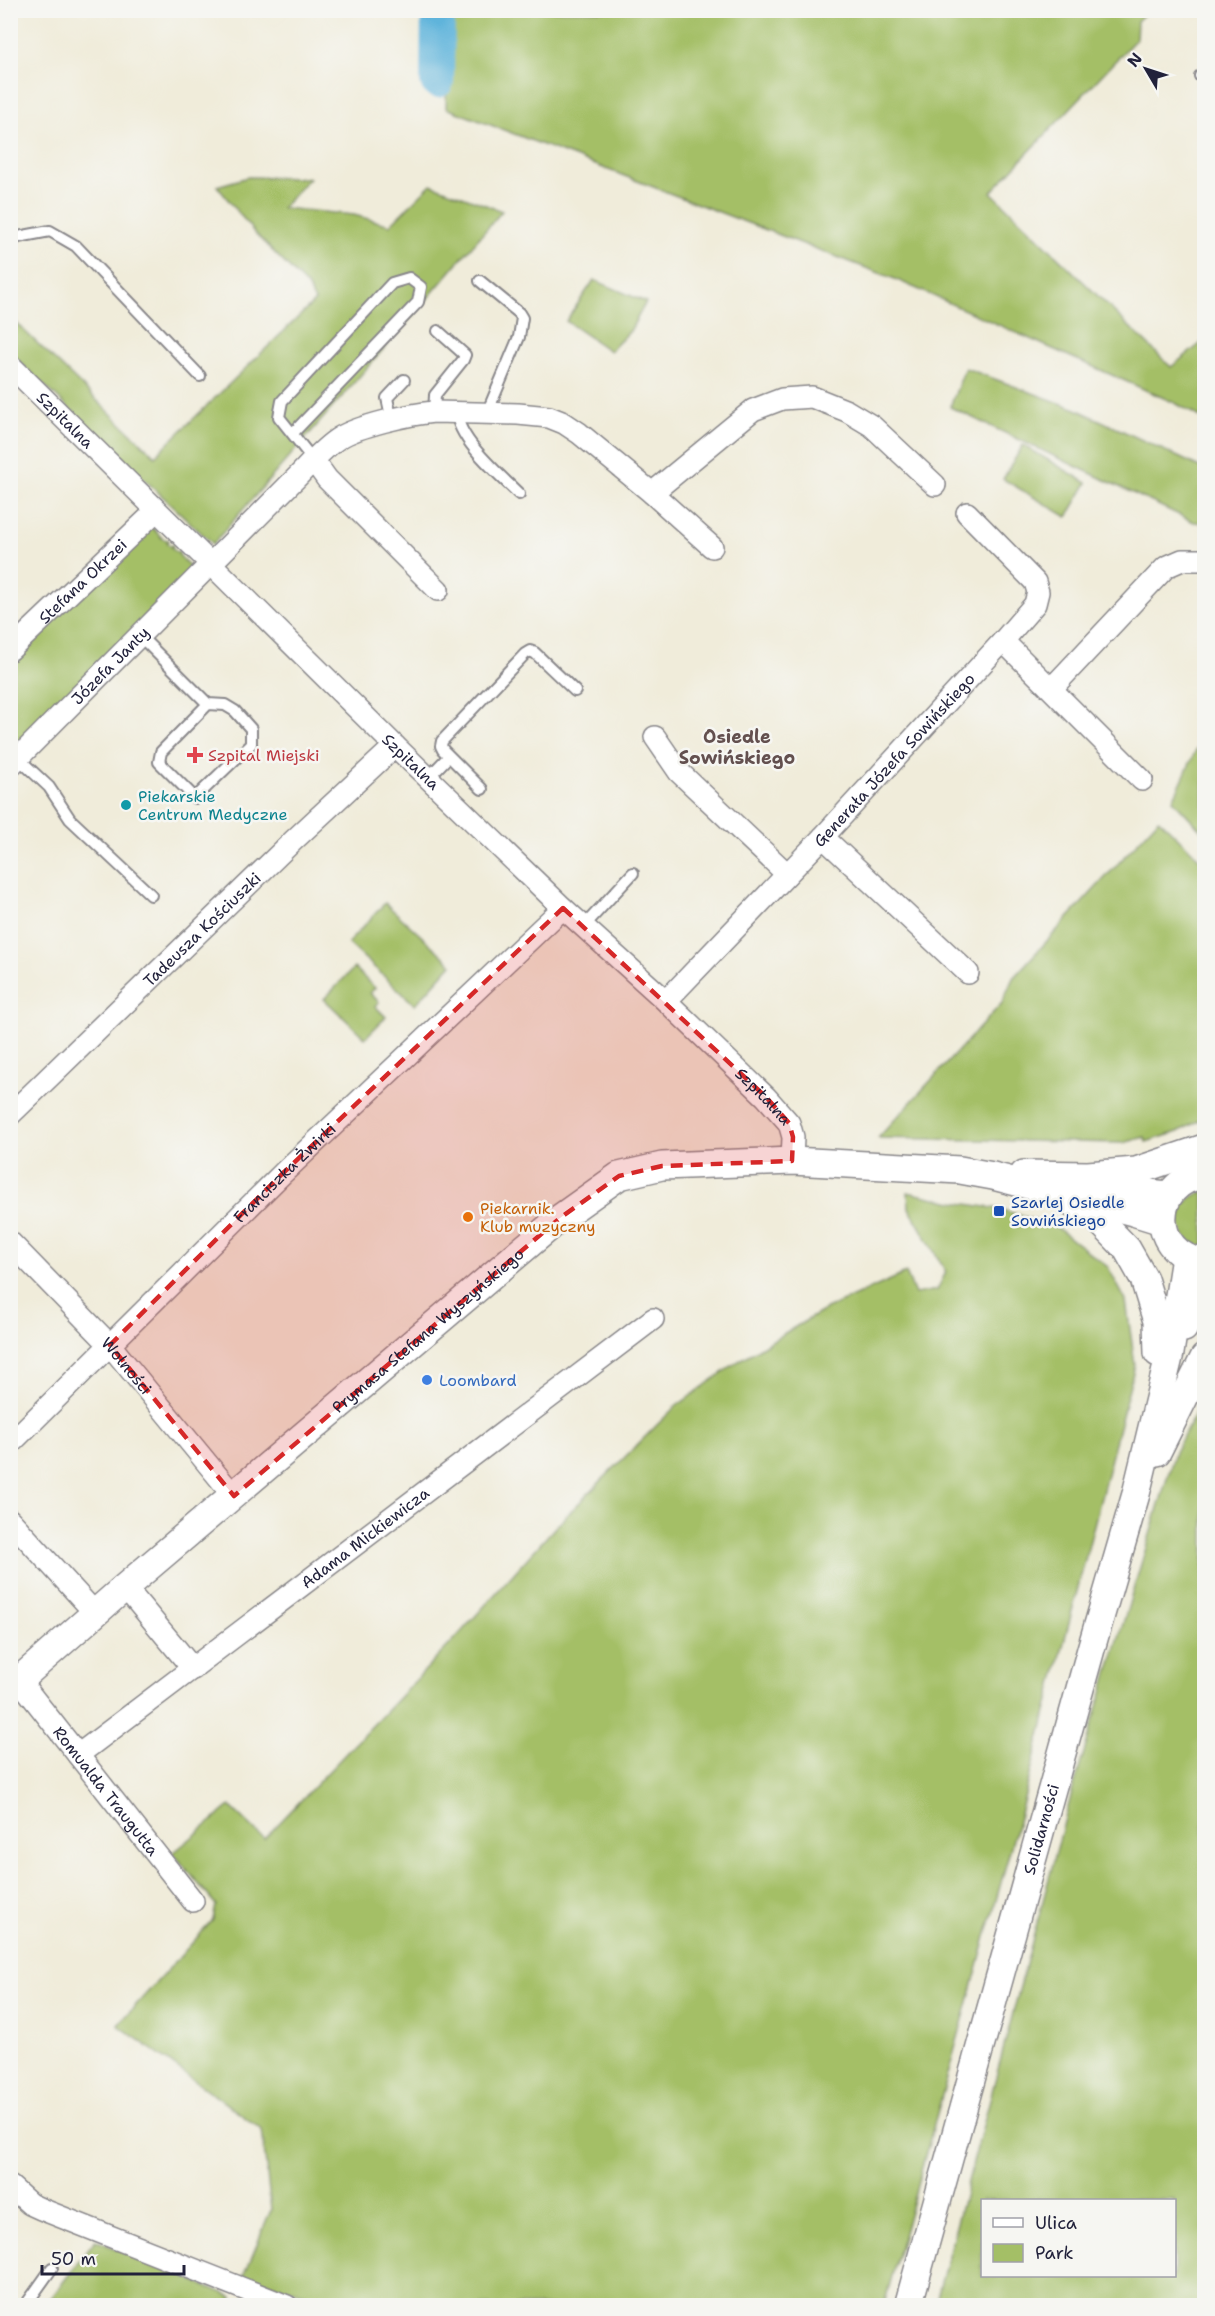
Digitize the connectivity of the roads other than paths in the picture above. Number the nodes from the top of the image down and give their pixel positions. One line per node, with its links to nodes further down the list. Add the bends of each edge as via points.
1 (10, 243): 5 (lane, via 18,237 50,231 76,246)
2 (480, 281): 9 (lane, via 522,318 519,337)
3 (438, 330): 7 (lane, via 465,355 435,395)
4 (10, 365): 16 (street, Szpitalna)
5 (200, 376)
6 (404, 380): 10 (lane, via 387,398)
7 (434, 412): 8 (street, Józefa Janty); 10 (street, Józefa Janty)
8 (457, 412): 9 (street, Józefa Janty); 15 (lane, via 460,428 473,446)
9 (487, 413): 14 (street, Józefa Janty, via 549,417 564,423)
10 (392, 421): 12 (street, Józefa Janty, via 348,433)
11 (293, 433): 11 (lane, via 418,302 421,287 409,278 392,283 282,401 279,417); 12 (lane)
12 (314, 461): 20 (street, Józefa Janty); 21 (street, via 327,479)
13 (935, 486): 14 (street, via 872,426 812,397 782,399 753,410)
14 (652, 493): 18 (street, Józefa Janty)
15 (519, 494)
16 (156, 511): 20 (street, Szpitalna); 24 (street, Stefana Okrzei)
17 (967, 513): 23 (street, Generała Józefa Sowińskiego, via 1035,582 1038,592 1035,603)
18 (712, 547)
19 (1204, 560): 25 (street, via 1182,560 1166,567)
20 (211, 562): 22 (street, Józefa Janty); 29 (street, Szpitalna)
21 (438, 590)
22 (140, 635): 27 (lane); 31 (street, Józefa Janty)
23 (1003, 641): 25 (street); 35 (street, Generała Józefa Sowińskiego)
24 (10, 650)
25 (1052, 688): 33 (street)
26 (575, 691): 30 (lane, via 530,651 442,741 441,746)
27 (208, 704): 27 (lane, via 225,705 235,711 251,729 251,744 195,798 159,762 161,752)
28 (655, 737): 37 (street, via 679,772)
29 (395, 746): 32 (street, Szpitalna); 43 (street, Tadeusza Kościuszki)
30 (449, 756): 32 (lane); 34 (lane)
31 (14, 762): 38 (lane, via 49,787 70,819)
32 (428, 778): 39 (street, Szpitalna)
33 (1142, 780)
34 (482, 789)
35 (823, 837): 37 (street, Generała Józefa Sowińskiego); 41 (street)
36 (633, 873): 40 (lane)
37 (787, 874): 42 (street, Generała Józefa Sowińskiego)
38 (151, 895)
39 (562, 908): 40 (street, Szpitalna); 53 (street, Franciszka Żwirki, via 283,1173)
40 (584, 926): 42 (street, Szpitalna)
41 (968, 974)
42 (666, 1001): 45 (street, Szpitalna, via 781,1112 793,1137)
43 (10, 1115)
44 (1204, 1148): 47 (street, via 1136,1171)
45 (792, 1161): 47 (street, Prymasa Stefana Wyszyńskiego, via 960,1170); 58 (street, Prymasa Stefana Wyszyńskiego, via 662,1166 619,1176 560,1218)
46 (1204, 1175): 48 (street, via 1190,1178)
47 (993, 1176): 48 (street, Prymasa Stefana Wyszyńskiego); 49 (street, Prymasa Stefana Wyszyńskiego); 55 (street, via 1073,1204 1098,1218 1127,1249 1143,1279 1157,1321 1158,1353)
48 (1168, 1195): 49 (street)
49 (1162, 1221): 51 (street, via 1166,1239 1178,1253)
50 (10, 1242): 53 (street, Wolności)
51 (1198, 1265): 55 (street, Solidarności, via 1170,1353)
52 (653, 1319): 62 (street, Adama Mickiewicza)
53 (111, 1346): 56 (street, Franciszka Żwirki); 58 (street, Wolności)
54 (1204, 1358): 57 (street)
55 (1149, 1440): 57 (street, Solidarności)
56 (10, 1444)
57 (1137, 1494): 70 (street, Solidarności)
58 (234, 1496): 60 (street, Prymasa Stefana Wyszyńskiego)
59 (10, 1520): 61 (street)
60 (125, 1587): 61 (street, Prymasa Stefana Wyszyńskiego); 62 (street)
61 (95, 1613): 63 (street, Prymasa Stefana Wyszyńskiego)
62 (193, 1670): 64 (street, Adama Mickiewicza)
63 (15, 1684): 64 (street, Romualda Traugutta)
64 (78, 1755): 65 (street, Romualda Traugutta)
65 (193, 1901)
66 (10, 2186): 69 (street, via 41,2209)
67 (52, 2268): 68 (lane)
68 (25, 2306)
69 (287, 2306)
70 (908, 2306)

